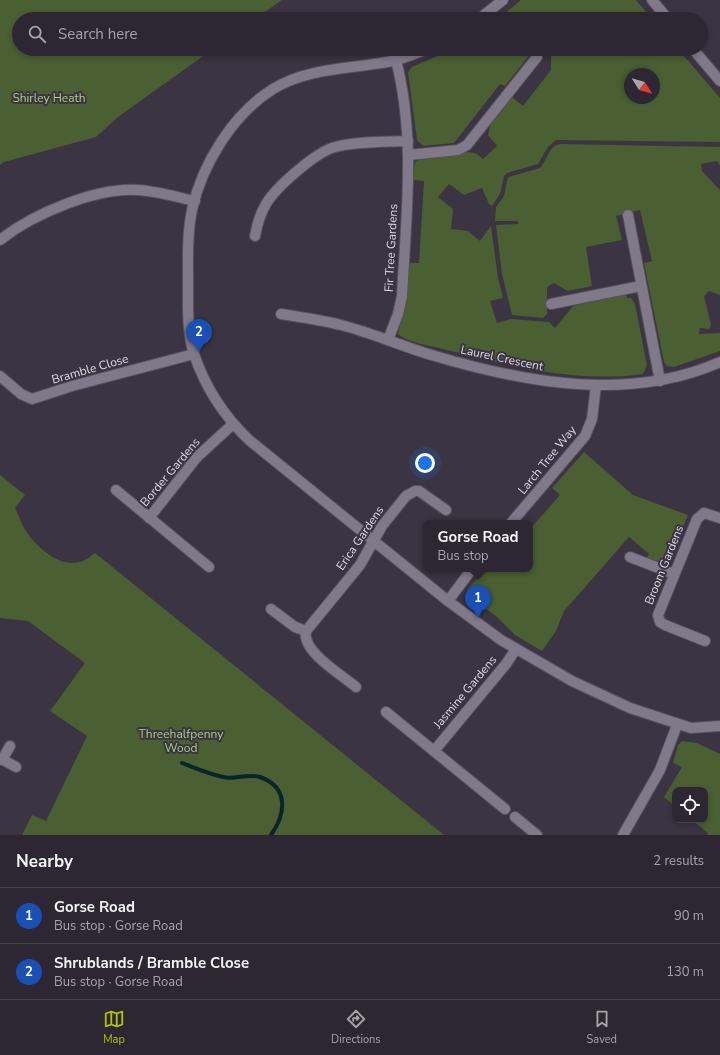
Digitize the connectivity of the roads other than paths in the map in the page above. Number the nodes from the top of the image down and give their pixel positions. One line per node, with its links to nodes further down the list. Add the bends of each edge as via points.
1 (503, 0): 3 (street)
2 (652, 0): 4 (street)
3 (488, 12)
4 (662, 12)
5 (407, 56): 8 (street)
6 (699, 56): 9 (street)
7 (538, 57): 11 (street, via 467,145 458,150)
8 (396, 60): 10 (street, Fir Tree Gardens); 12 (street, via 307,75 271,90 250,109 222,142 207,168)
9 (720, 81)
10 (408, 141): 11 (street, Fir Tree Gardens); 14 (street, via 342,146 320,154 300,168 266,203 259,217)
11 (409, 155): 19 (street, Fir Tree Gardens, via 402,296)
12 (195, 201): 15 (street, via 138,190 110,191 72,201 25,224); 20 (street, via 190,232 188,286 189,325)
13 (628, 215): 16 (street)
14 (255, 236)
15 (0, 240)
16 (641, 286): 17 (street); 23 (street)
17 (551, 304)
18 (281, 314): 19 (street, Laurel Crescent, via 334,323)
19 (388, 340): 24 (street, Laurel Crescent, via 430,355 501,373 553,382)
20 (194, 354): 22 (street, Bramble Close, via 72,386 38,398 27,398); 25 (street, via 214,397)
21 (720, 362): 23 (street, Laurel Crescent)
22 (0, 376)
23 (660, 381): 24 (street, Laurel Crescent, via 632,385)
24 (596, 385): 30 (street, Larch Tree Way, via 592,419 585,436)
25 (233, 424): 28 (street, Border Gardens, via 197,457); 31 (street)
26 (116, 490): 28 (street)
27 (446, 510): 31 (street, Erica Gardens, via 423,493 415,491 406,496)
28 (149, 518): 33 (street, Border Gardens)
29 (720, 518): 35 (street, Broom Gardens, via 708,513 700,515)
30 (514, 520)
31 (374, 540): 36 (street); 38 (street, Erica Gardens, via 360,565)
32 (630, 557): 35 (street)
33 (209, 567)
34 (470, 572): 36 (street)
35 (674, 574): 39 (street, Broom Gardens, via 658,615 660,622)
36 (448, 601): 40 (street)
37 (271, 609): 38 (street, via 290,624)
38 (306, 631): 41 (street, via 305,641 311,650)
39 (705, 641)
40 (516, 649): 43 (street, via 610,700); 46 (street, Jasmine Gardens)
41 (356, 687)
42 (386, 712): 46 (street)
43 (677, 725): 44 (street, via 700,729); 52 (street, via 660,770)
44 (720, 726)
45 (10, 746): 47 (street)
46 (434, 751): 49 (street)
47 (1, 759): 48 (street)
48 (16, 767)
49 (505, 809)
50 (515, 817): 51 (street)
51 (537, 835)
52 (623, 835)

